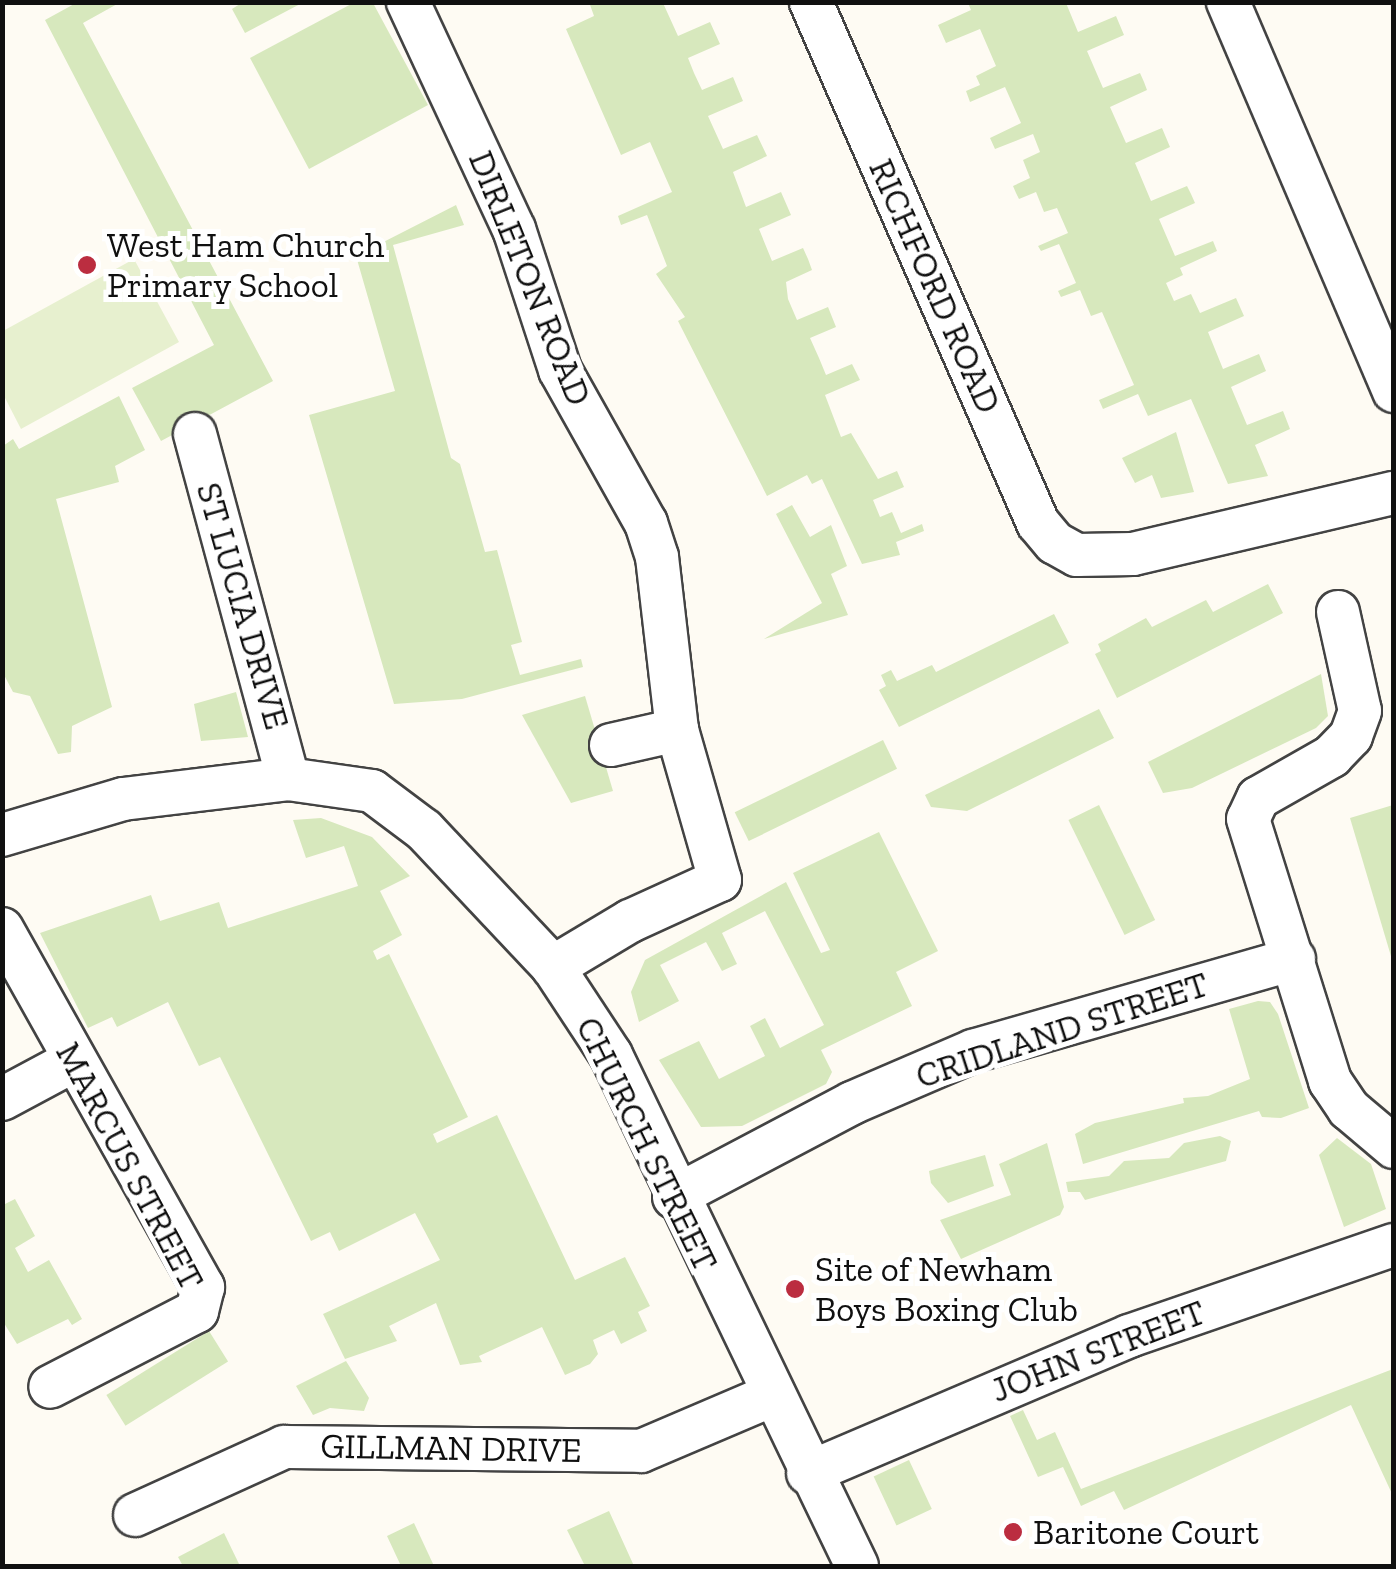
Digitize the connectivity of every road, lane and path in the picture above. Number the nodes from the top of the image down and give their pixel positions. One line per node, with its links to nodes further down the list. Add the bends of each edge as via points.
1 (408, 2): 8 (street, DIRLETON ROAD, via 514,228 560,370 646,524 658,557)
2 (812, 2): 6 (street, RICHFORD ROAD, via 1038,523 1076,555 1133,554)
3 (1228, 2): 4 (street)
4 (1394, 391)
5 (195, 434): 10 (street, ST LUCIA DRIVE)
6 (1394, 493)
7 (1338, 612): 13 (street, via 1360,711 1351,736 1249,807)
8 (677, 730): 9 (street); 14 (street, DIRLETON ROAD, via 720,880 630,921)
9 (611, 745)
10 (288, 779): 11 (street, CHURCH STREET, via 123,799); 14 (street, CHURCH STREET, via 372,791 424,830)
11 (2, 836)
12 (2, 928): 15 (street, MARCUS STREET)
13 (1294, 959): 17 (street, via 1335,1091); 18 (street, CRIDLAND STREET, via 972,1052 852,1103)
14 (553, 967): 18 (street, CHURCH STREET, via 611,1055)
15 (74, 1061): 16 (street); 20 (street, MARCUS STREET, via 204,1299 198,1311)
16 (2, 1099)
17 (1394, 1147)
18 (674, 1197): 21 (street, CHURCH STREET)
19 (1394, 1245): 22 (street, JOHN STREET, via 1129,1336)
20 (50, 1387)
21 (770, 1396): 22 (street, CHURCH STREET); 23 (street, GILLMAN DRIVE, via 641,1451 284,1448)
22 (808, 1472): 24 (street, CHURCH STREET)
23 (136, 1515)
24 (857, 1566)

